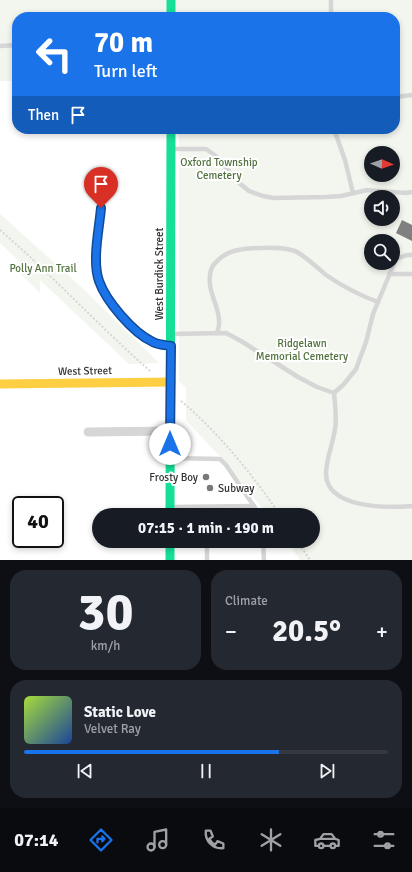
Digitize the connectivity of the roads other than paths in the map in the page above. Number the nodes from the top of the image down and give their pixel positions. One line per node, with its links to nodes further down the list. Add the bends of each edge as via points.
1 (171, 0): 3 (street)
2 (331, 0): 4 (lane)
3 (171, 12)
4 (331, 12)
5 (12, 45): 6 (lane)
6 (0, 46)
7 (412, 96): 8 (lane)
8 (400, 97)
9 (171, 134): 11 (street, West Burdick Street)
10 (336, 134): 13 (lane)
11 (171, 149): 13 (lane, via 206,149 216,156 238,182 249,191 263,196 326,197); 20 (street, West Burdick Street)
12 (412, 192): 13 (lane, via 406,194 366,190)
13 (353, 193)
14 (101, 208): 21 (lane, via 96,260 99,281 116,311 132,327 154,343)
15 (412, 255): 16 (lane, via 396,260)
16 (389, 274): 17 (lane); 18 (lane)
17 (412, 274)
18 (378, 302): 19 (lane, via 343,286 296,252 285,249 243,249 229,252 211,270 210,284 219,324); 24 (lane, via 356,369)
19 (217, 333): 20 (lane); 24 (lane, via 226,333 298,377)
20 (171, 334): 21 (street, West Burdick Street)
21 (171, 346): 23 (street, West Burdick Street)
22 (0, 384): 23 (street, West Street)
23 (168, 385): 25 (street, West Burdick Street)
24 (334, 393): 29 (lane, via 336,428 326,475 329,485 337,494 351,502)
25 (170, 431): 26 (street); 27 (street, West Burdick Street)
26 (88, 432)
27 (170, 458): 28 (lane, via 220,459); 31 (street, West Burdick Street)
28 (254, 506): 30 (lane)
29 (412, 506)
30 (207, 507): 32 (lane)
31 (170, 508)
32 (198, 508)
33 (170, 548): 36 (street)
34 (207, 548): 37 (lane)
35 (263, 548): 38 (lane)
36 (170, 560)
37 (207, 560)
38 (264, 560)

